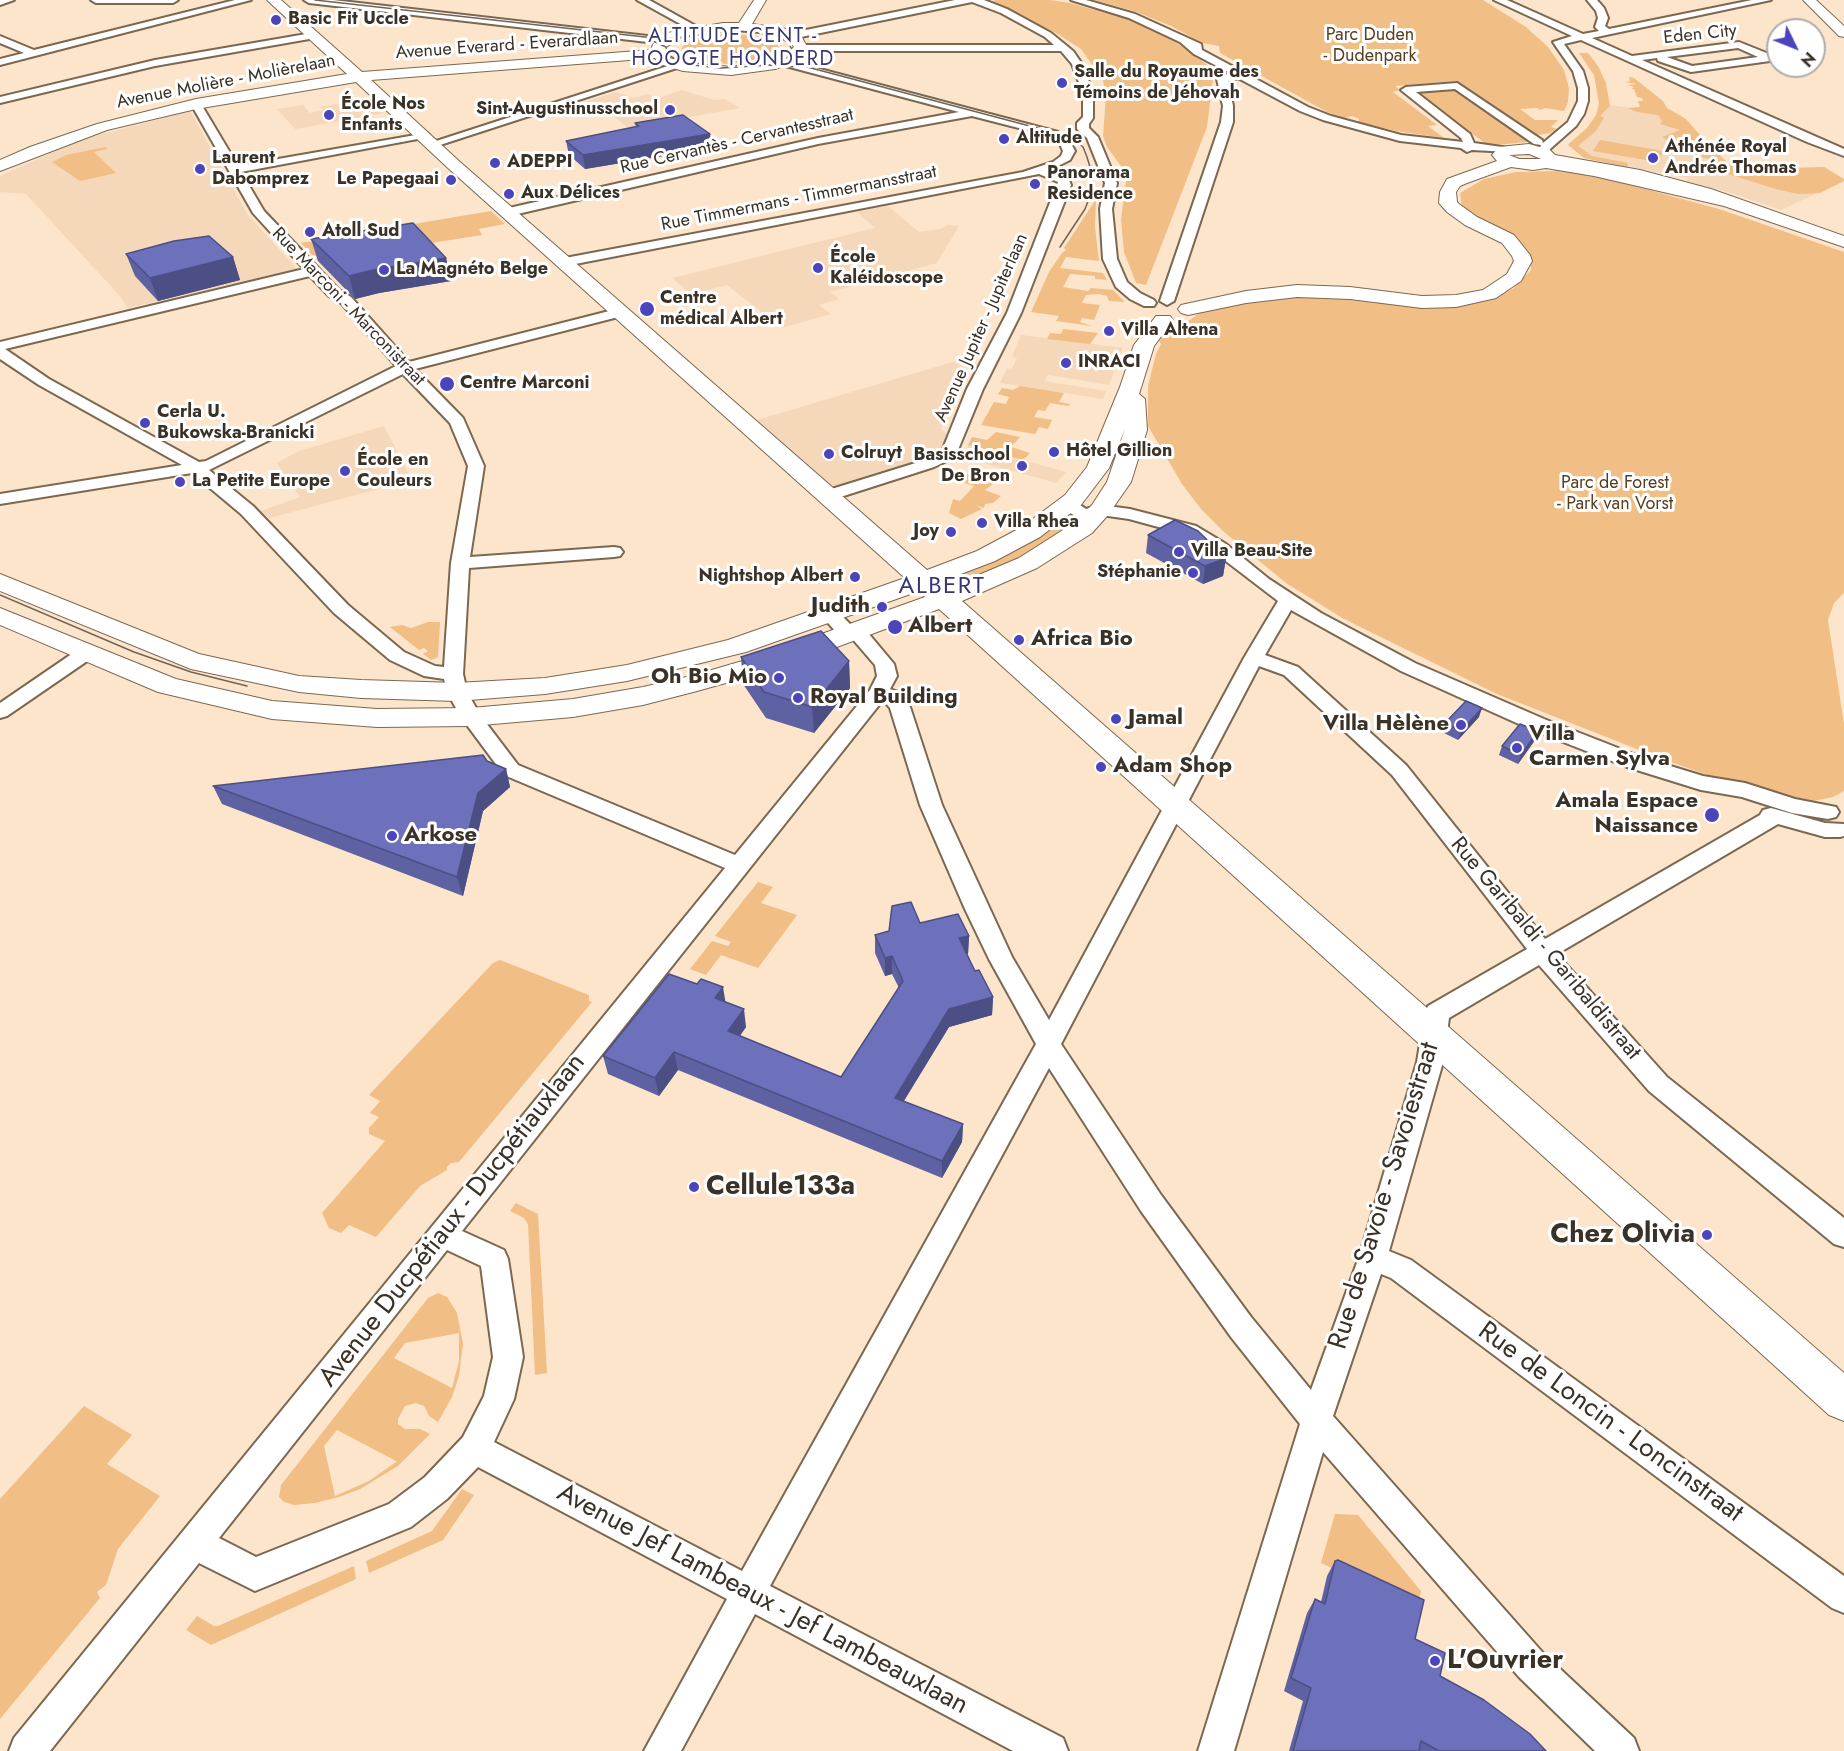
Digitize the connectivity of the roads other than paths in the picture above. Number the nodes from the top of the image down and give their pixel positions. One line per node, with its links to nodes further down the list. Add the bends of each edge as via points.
1 (9, 0): 17 (street)
2 (96, 0): 3 (street)
3 (173, 0)
4 (246, 0): 18 (street)
5 (273, 0): 26 (main road)
6 (309, 0): 19 (street)
7 (642, 0): 23 (street)
8 (760, 0): 22 (main road)
9 (969, 0): 27 (street)
10 (976, 0): 32 (street, via 1020,19)
11 (1076, 0): 39 (street, via 1132,16 1184,40)
12 (1499, 0): 28 (street)
13 (1592, 0): 24 (street, via 1601,10 1600,27)
14 (1766, 0): 24 (street)
15 (1809, 0): 21 (main road)
16 (1818, 0): 21 (main road)
17 (0, 2)
18 (223, 2): 33 (street)
19 (354, 5): 20 (street); 20 (street, via 423,3)
20 (406, 11): 30 (street)
21 (1827, 15): 25 (main road)
22 (742, 27): 23 (main road, Avenue Everard - Everardlaan); 27 (main road, Avenue Everard - Everardlaan)
23 (698, 30): 30 (main road, Avenue Everard - Everardlaan)
24 (1608, 32): 28 (street)
25 (1844, 33)
26 (312, 36): 40 (main road); 41 (street, via 145,65)
27 (791, 36): 31 (main road)
28 (1582, 37): 35 (street); 48 (street, via 1558,42 1578,71 1584,88 1579,114 1544,148)
29 (0, 39): 33 (street)
30 (662, 47): 38 (main road, via 665,61); 40 (main road, Avenue Everard - Everardlaan)
31 (801, 48): 32 (street); 37 (main road)
32 (1063, 48): 56 (street, via 1084,78 1088,118 1083,129 1094,141 1111,183 1106,232 1112,264 1124,288)
33 (34, 54): 36 (street)
34 (1655, 56): 34 (street, Eden City, via 1691,69 1770,58 1739,45); 35 (street, Eden City)
35 (1630, 59): 46 (street)
36 (0, 62)
37 (782, 62): 38 (main road, via 731,71); 43 (street)
38 (678, 66): 44 (street)
39 (1240, 74): 45 (street, via 1321,116 1371,131); 56 (street, via 1222,78 1227,122)
40 (359, 77): 42 (main road, Avenue Molière - Molièrelaan); 44 (main road)
41 (0, 100)
42 (196, 104): 49 (main road, Avenue Molière - Molièrelaan, via 93,130); 50 (street, Rue Marconi - Marconistraat)
43 (975, 112): 51 (street, via 1054,134 1065,142 1069,151 1066,158); 52 (street, Rue Cervantès - Cervantesstraat, via 818,141)
44 (428, 140): 50 (street); 52 (main road)
45 (1468, 147): 47 (street); 48 (street, via 1466,136 1406,90 1457,86)
46 (1844, 153)
47 (1509, 154): 48 (main road, via 1533,165); 56 (main road, via 1461,178 1449,188 1447,197 1460,214 1502,237 1519,265 1514,277 1481,296 1422,302 1297,291 1188,309 1183,317)
48 (1545, 154): 53 (main road, via 1722,201)
49 (0, 166)
50 (234, 170): 55 (street, Rue Marconi - Marconistraat, via 259,213)
51 (1041, 171): 54 (street, Rue Timmermans - Timmermansstraat); 63 (street, Avenue Jupiter - Jupiterlaan, via 1064,180 1065,185 1014,313 975,389 949,454)
52 (509, 212): 54 (main road)
53 (1840, 241)
54 (565, 262): 57 (main road)
55 (313, 271): 58 (street); 60 (street, Rue Marconi - Marconistraat, via 345,300)
56 (1160, 308): 61 (main road)
57 (621, 312): 60 (street); 63 (main road)
58 (0, 346)
59 (0, 352): 62 (street, via 44,382)
60 (405, 367): 62 (street); 68 (street, Rue Marconi - Marconistraat, via 457,421 476,466)
61 (1131, 387): 65 (main road, via 1098,468); 66 (main road, via 1136,430 1119,482)
62 (198, 469): 64 (street); 77 (street, via 247,510 341,609 397,656)
63 (828, 496): 70 (main road)
64 (0, 499)
65 (1068, 505): 66 (street, via 1086,514); 70 (main road, via 1015,542 963,566)
66 (1100, 510): 70 (main road, via 1077,534 1028,563); 71 (street, via 1190,530)
67 (614, 552): 68 (street)
68 (460, 563): 77 (street, Rue Marconi - Marconistraat)
69 (0, 582): 77 (main road, via 191,661 229,671 299,684 361,689)
70 (932, 590): 72 (main road); 74 (main road); 82 (main road)
71 (1288, 600): 76 (street); 81 (street, via 1324,623 1459,691 1634,762)
72 (829, 614): 74 (street, via 844,629); 77 (main road, via 737,646 627,673 544,686)
73 (0, 616): 75 (main road)
74 (856, 632): 78 (street, via 884,664 887,676); 80 (main road, via 773,661 643,696 573,708)
75 (86, 653): 79 (street); 80 (main road, via 168,686 272,710 377,718)
76 (1254, 658): 82 (street); 87 (street, Rue Garibaldi - Garibaldistraat, via 1291,670 1399,770)
77 (455, 683): 80 (street)
78 (879, 692): 86 (street, Avenue Ducpétiaux - Ducpétiauxlaan); 89 (street, via 891,696 900,706 931,805 972,899)
79 (0, 711)
80 (471, 717): 86 (street, via 511,770)
81 (1701, 783): 83 (street, via 1745,790 1792,806); 84 (street)
82 (1177, 806): 88 (main road); 89 (street)
83 (1836, 808): 85 (street, via 1830,821)
84 (1774, 816): 85 (street); 87 (street, Rue de Savoie - Savoiestraat)
85 (1842, 832)
86 (738, 865): 90 (street, Avenue Ducpétiaux - Ducpétiauxlaan)
87 (1543, 952): 88 (street, Rue de Savoie - Savoiestraat, via 1437,1013); 91 (street, Rue Garibaldi - Garibaldistraat, via 1658,1084)
88 (1434, 1036): 92 (street, Rue de Savoie - Savoiestraat, via 1430,1062); 93 (main road)
89 (1049, 1043): 94 (street, via 1151,1203 1241,1327); 97 (street)
90 (441, 1234): 95 (street, via 494,1259 508,1357 499,1399); 96 (street, Avenue Ducpétiaux - Ducpétiauxlaan)
91 (1844, 1235)
92 (1373, 1257): 94 (street, Rue de Savoie - Savoiestraat); 98 (street, Rue de Loncin - Loncinstraat, via 1401,1269)
93 (1844, 1401)
94 (1317, 1421): 102 (street, Rue de Savoie - Savoiestraat); 103 (street, via 1531,1665)
95 (474, 1448): 96 (street, via 436,1488 400,1516 255,1574); 97 (street, Avenue Jef Lambeaux - Jef Lambeauxlaan)
96 (195, 1543): 99 (street, Avenue Ducpétiaux - Ducpétiauxlaan)
97 (747, 1593): 100 (street); 101 (street, Avenue Jef Lambeaux - Jef Lambeauxlaan)
98 (1844, 1596)
99 (27, 1751)
100 (662, 1751)
101 (1050, 1751)
102 (1216, 1751)
103 (1621, 1751)

